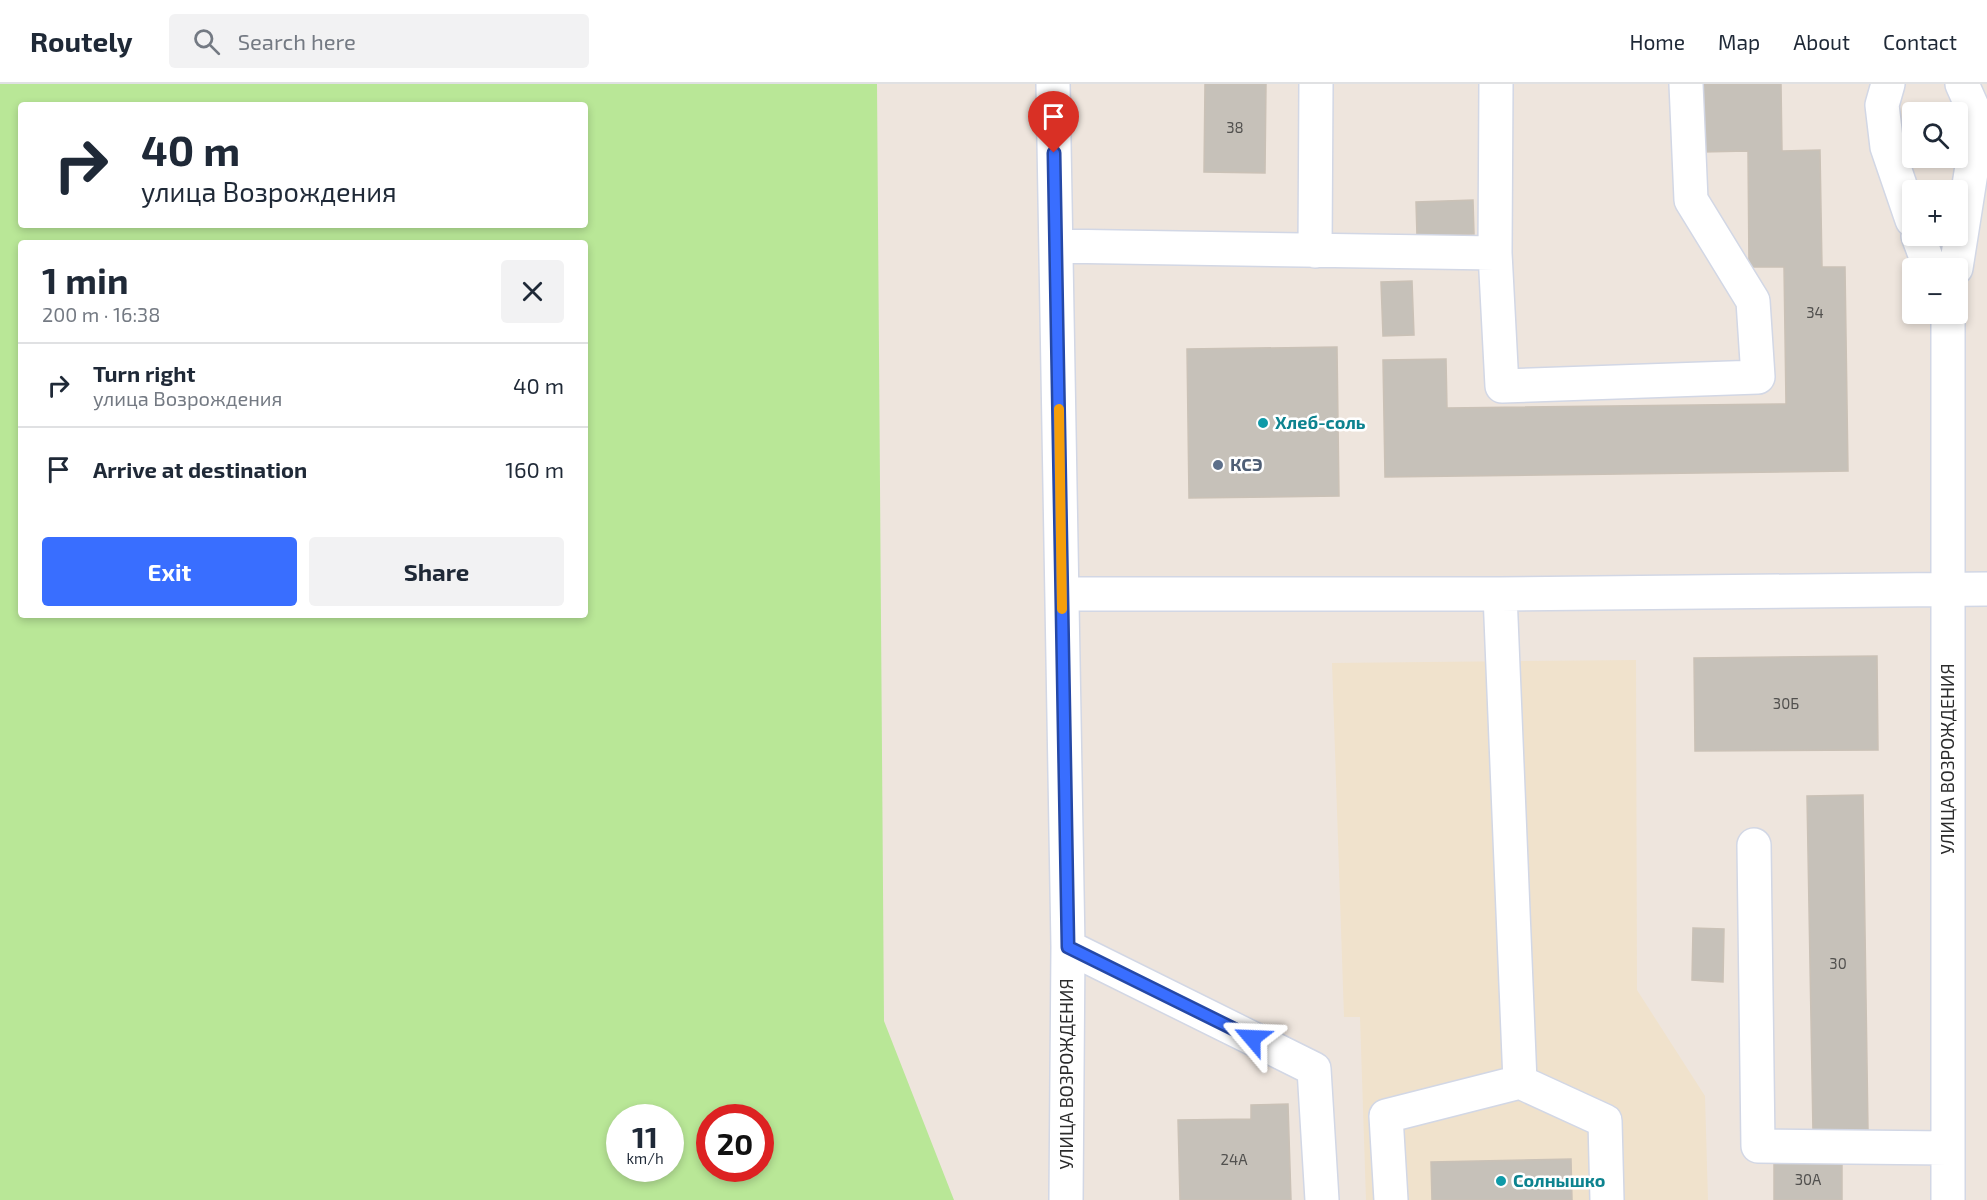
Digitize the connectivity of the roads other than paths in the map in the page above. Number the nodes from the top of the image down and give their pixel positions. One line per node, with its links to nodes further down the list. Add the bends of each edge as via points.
1 (1053, 84): 8 (street, УЛИЦА ВОЗРОЖДЕНИЯ)
2 (1316, 84): 9 (street)
3 (1496, 84): 10 (street)
4 (1686, 84): 10 (street, via 1691,200 1753,301 1758,376 1502,386)
5 (1888, 84): 7 (street, via 1882,105 1887,147)
6 (1962, 84): 11 (street, via 1974,111 1975,147)
7 (1902, 190)
8 (1056, 246): 9 (street); 15 (street, УЛИЦА ВОЗРОЖДЕНИЯ)
9 (1315, 251): 10 (street)
10 (1494, 253)
11 (1958, 258)
12 (1947, 324): 14 (street, УЛИЦА ВОЗРОЖДЕНИЯ)
13 (1987, 589): 14 (street)
14 (1948, 590): 16 (street); 20 (street, УЛИЦА ВОЗРОЖДЕНИЯ)
15 (1062, 594): 16 (street); 18 (street, УЛИЦА ВОЗРОЖДЕНИЯ)
16 (1500, 594): 19 (street)
17 (1754, 845): 20 (street, via 1758,1146)
18 (1068, 947): 21 (street, УЛИЦА ВОЗРОЖДЕНИЯ); 22 (street, via 1314,1069)
19 (1520, 1082): 23 (street, via 1386,1116); 24 (street, via 1605,1121)
20 (1948, 1148): 25 (street, УЛИЦА ВОЗРОЖДЕНИЯ)
21 (1066, 1200)
22 (1322, 1200)
23 (1391, 1200)
24 (1607, 1200)
25 (1948, 1200)

